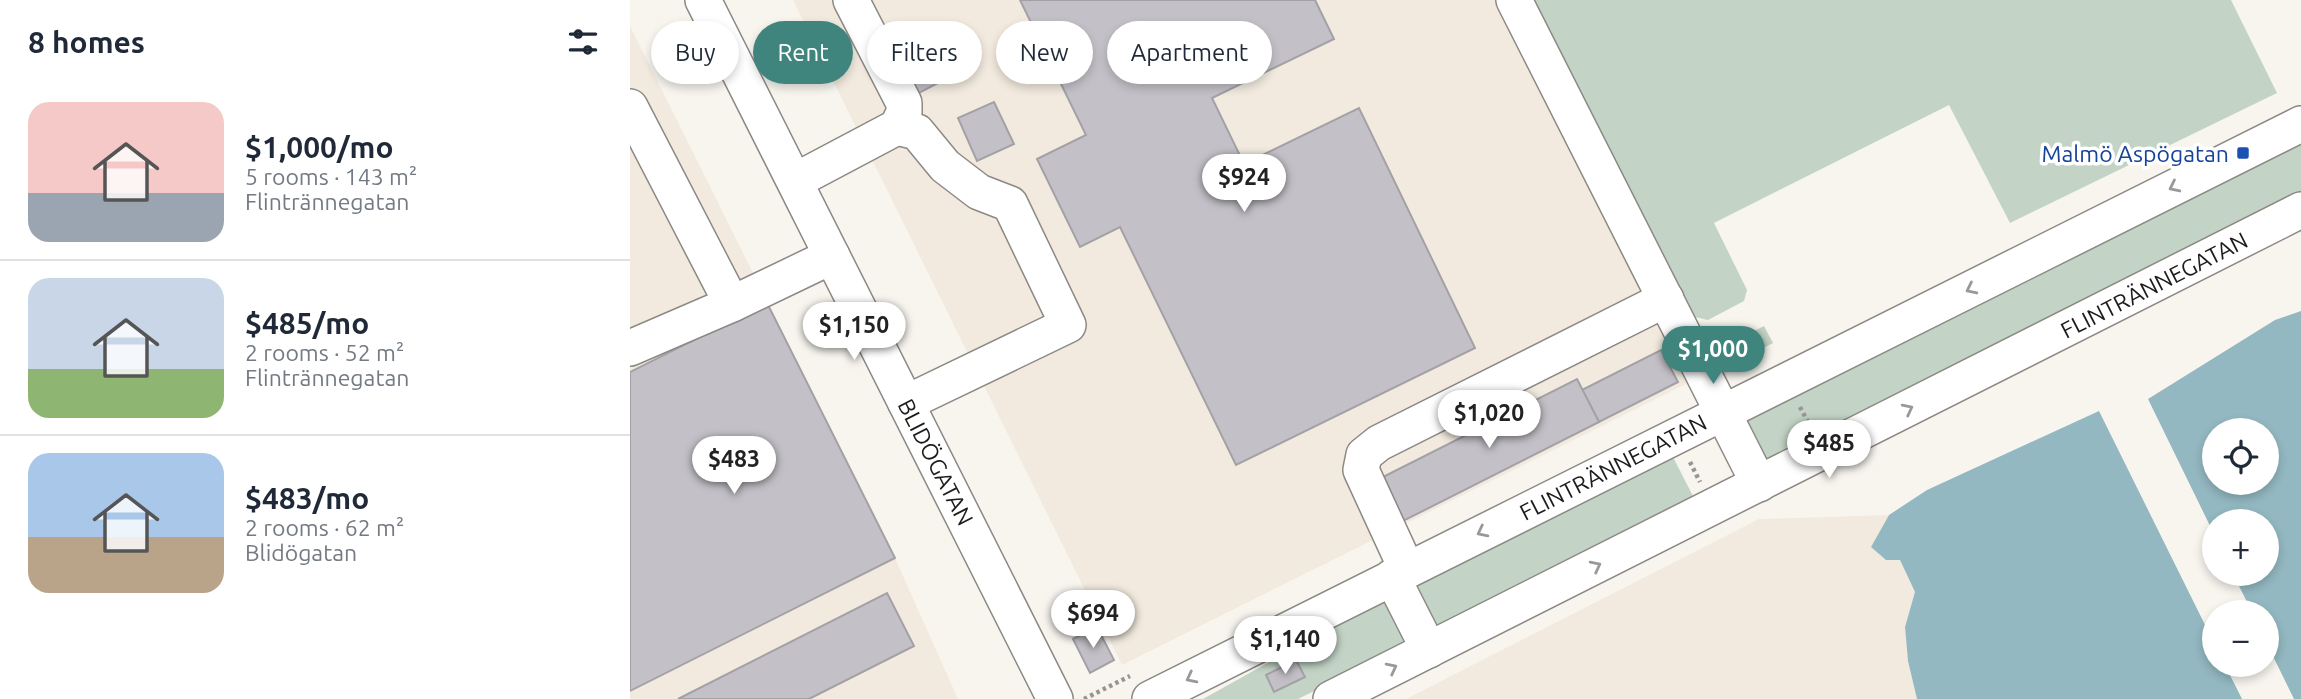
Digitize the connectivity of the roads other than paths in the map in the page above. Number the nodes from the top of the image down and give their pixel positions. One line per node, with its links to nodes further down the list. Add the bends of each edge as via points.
1 (703, 0): 7 (street, BLIDÖGATAN)
2 (851, 0): 6 (street, via 904,103)
3 (1514, 0): 10 (street)
4 (630, 107): 11 (street)
5 (2301, 124): 14 (street, FLINTRÄNNEGATAN, one-way to 14)
6 (897, 127): 7 (street); 13 (street, via 917,132 946,166 979,192 1010,204 1068,326)
7 (795, 181): 9 (street, BLIDÖGATAN)
8 (2301, 210): 15 (street, FLINTRÄNNEGATAN, one-way to 8)
9 (832, 256): 11 (street); 13 (street, BLIDÖGATAN)
10 (1666, 299): 14 (street); 16 (street, via 1378,443 1364,455 1361,470)
11 (732, 304): 12 (street)
12 (630, 348)
13 (906, 403): 18 (street, BLIDÖGATAN)
14 (1723, 412): 15 (street); 16 (street, FLINTRÄNNEGATAN, one-way to 16)
15 (1759, 484): 17 (street, FLINTRÄNNEGATAN, one-way to 15)
16 (1400, 573): 17 (street); 19 (street, FLINTRÄNNEGATAN, one-way to 19)
17 (1429, 650): 20 (street, FLINTRÄNNEGATAN, one-way to 17)
18 (1055, 699)
19 (1150, 699)
20 (1331, 699)

